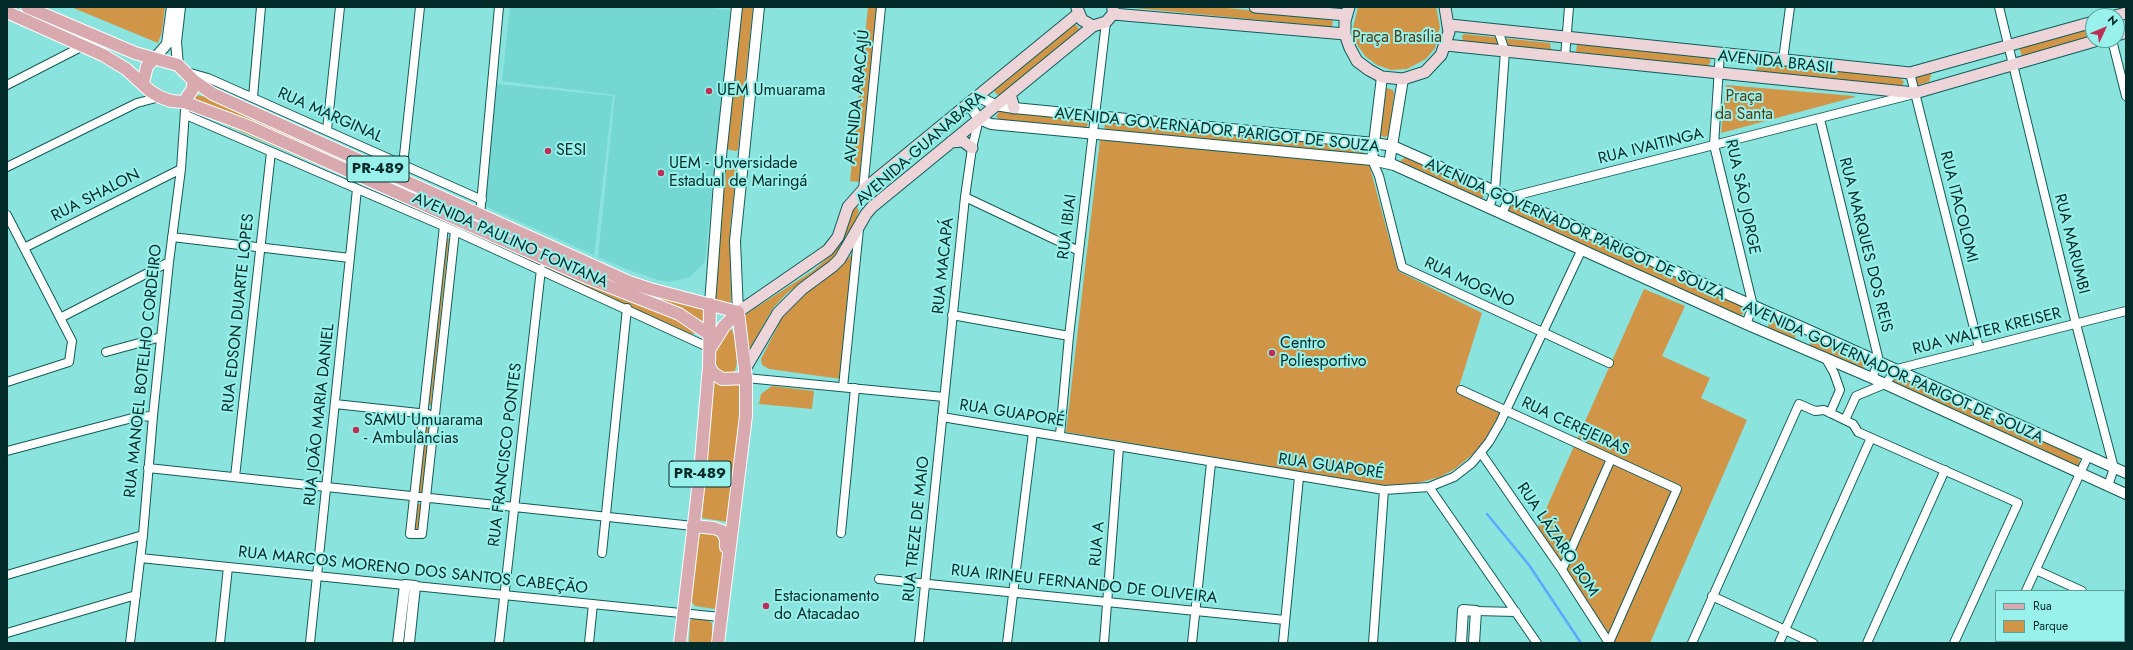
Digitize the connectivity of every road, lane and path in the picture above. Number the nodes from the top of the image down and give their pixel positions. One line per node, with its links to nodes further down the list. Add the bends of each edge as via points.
1 (27, 7): 35 (main road, PR-489 / PR-489, via 124,49)
2 (172, 7): 35 (street, via 167,44)
3 (180, 7): 38 (street, via 176,42)
4 (261, 7): 50 (street)
5 (340, 7): 59 (street)
6 (420, 7): 69 (street)
7 (499, 7): 78 (street)
8 (737, 7): 94 (street, via 721,156)
9 (759, 7): 99 (street, via 735,241)
10 (882, 7): 74 (street, AVENIDA ARACAJÚ)
11 (1255, 7): 17 (main road)
12 (1445, 7): 21 (main road)
13 (1569, 7): 25 (street)
14 (1790, 7): 36 (street)
15 (1999, 7): 29 (street, RUA MARUMBI)
16 (1077, 9): 22 (main road, via 1082,20); 51 (main road, AVENIDA GUANABARA)
17 (1348, 11): 24 (main road)
18 (7, 12): 28 (main road, PR-489 / PR-489)
19 (1111, 14): 22 (main road); 24 (main road); 56 (street, RUA IBIAI)
20 (2085, 24): 29 (main road, AVENIDA BRASIL)
21 (1450, 25): 23 (main road, AVENIDA BRASIL); 27 (main road)
22 (1093, 26): 47 (main road, AVENIDA GUANABARA)
23 (1498, 30): 25 (main road, AVENIDA BRASIL); 31 (street)
24 (1345, 34): 42 (main road, via 1358,61)
25 (1566, 37): 32 (main road, AVENIDA BRASIL); 33 (street)
26 (2085, 44): 37 (main road, AVENIDA BRASIL)
27 (1446, 45): 31 (main road, AVENIDA BRASIL); 43 (main road, via 1441,55 1425,72)
28 (84, 46): 44 (main road, PR-489 / PR-489, via 116,62); 45 (street)
29 (2008, 46): 37 (street, RUA MARUMBI); 40 (main road, AVENIDA BRASIL)
30 (2114, 48): 48 (street)
31 (1505, 51): 33 (main road, AVENIDA BRASIL); 75 (street)
32 (1720, 52): 34 (main road, AVENIDA BRASIL); 39 (street, RUA SÃO JORGE)
33 (1565, 57): 39 (main road, AVENIDA BRASIL)
34 (1760, 57): 36 (main road, AVENIDA BRASIL); 41 (main road, via 1750,63)
35 (154, 59): 38 (main road, PR-489 / PR-489); 44 (main road, via 147,66)
36 (1783, 60): 40 (main road, AVENIDA BRASIL)
37 (2012, 64): 46 (main road, AVENIDA BRASIL); 102 (street, RUA MARUMBI)
38 (186, 73): 50 (street, RUA MARGINAL, via 208,78); 52 (main road, via 189,96); 82 (main road, PR-489 / PR-489, via 213,94)
39 (1718, 73): 41 (main road, AVENIDA BRASIL); 63 (street, RUA SÃO JORGE)
40 (1910, 73): 46 (street, RUA ITACOLOMI)
41 (1753, 76): 46 (main road, AVENIDA BRASIL)
42 (1382, 77): 43 (main road); 62 (street)
43 (1403, 79): 64 (street)
44 (143, 83): 49 (main road, PR-489 / PR-489)
45 (7, 85)
46 (1915, 93): 58 (street, RUA IVAITINGA); 108 (street, RUA ITACOLOMI)
47 (1010, 94): 53 (main road, AVENIDA GUANABARA); 54 (main road)
48 (2126, 96)
49 (160, 97): 52 (main road, PR-489 / PR-489); 70 (street, via 137,103)
50 (253, 97): 59 (street, RUA MARGINAL)
51 (973, 99): 53 (street, AVENIDA GOVERNADOR PARIGOT DE SOUZA); 57 (street); 74 (main road, AVENIDA GUANABARA)
52 (184, 102): 55 (street, RUA MANOEL BOTELHO CORDEIRO); 104 (main road, PR-489 / PR-489, via 248,126 590,279 679,314)
53 (995, 105): 54 (street, AVENIDA GOVERNADOR PARIGOT DE SOUZA); 57 (main road, AVENIDA GUANABARA)
54 (1014, 108): 56 (street, AVENIDA GOVERNADOR PARIGOT DE SOUZA)
55 (186, 115): 66 (street, AVENIDA PAULINO FONTANA); 71 (street, RUA MANOEL BOTELHO CORDEIRO)
56 (1097, 115): 60 (street, RUA IBIAI); 62 (street, AVENIDA GOVERNADOR PARIGOT DE SOUZA)
57 (979, 119): 60 (street, AVENIDA GOVERNADOR PARIGOT DE SOUZA, via 991,124); 61 (main road, AVENIDA GUANABARA); 65 (street, RUA MACAPÁ)
58 (1820, 119): 63 (street, RUA IVAITINGA); 111 (street, RUA MARQUES DOS REIS)
59 (327, 130): 69 (street, RUA MARGINAL)
60 (1094, 135): 67 (street, AVENIDA GOVERNADOR PARIGOT DE SOUZA); 90 (street, RUA IBIAI)
61 (951, 142): 65 (main road, via 963,141); 84 (main road, AVENIDA GUANABARA, via 872,207)
62 (1374, 142): 64 (street, AVENIDA GOVERNADOR PARIGOT DE SOUZA); 67 (street)
63 (1714, 145): 77 (street, RUA IVAITINGA); 95 (street, RUA SÃO JORGE)
64 (1393, 146): 68 (street); 75 (street, AVENIDA GOVERNADOR PARIGOT DE SOUZA)
65 (972, 148): 76 (street, RUA MACAPÁ)
66 (271, 152): 73 (street, AVENIDA PAULINO FONTANA); 88 (street, RUA EDSON DUARTE LOPES)
67 (1372, 160): 68 (street, AVENIDA GOVERNADOR PARIGOT DE SOUZA); 72 (street, RUA MOGNO)
68 (1389, 164): 72 (street); 79 (street, AVENIDA GOVERNADOR PARIGOT DE SOUZA)
69 (403, 165): 78 (street, RUA MARGINAL)
70 (7, 167)
71 (181, 169): 86 (street, RUA MANOEL BOTELHO CORDEIRO); 87 (street, RUA SHALON)
72 (1379, 176): 103 (street, RUA MOGNO, via 1402,267)
73 (358, 189): 83 (street, AVENIDA PAULINO FONTANA); 91 (street, RUA JOÃO MARIA DANIEL)
74 (862, 190): 99 (main road, AVENIDA GUANABARA, via 848,207 838,237 828,250)
75 (1496, 191): 77 (street, AVENIDA GOVERNADOR PARIGOT DE SOUZA); 79 (street)
76 (965, 197): 90 (street); 98 (street, RUA MACAPÁ)
77 (1510, 197): 80 (street); 95 (street, AVENIDA GOVERNADOR PARIGOT DE SOUZA)
78 (482, 200): 82 (street)
79 (1489, 207): 80 (street, AVENIDA GOVERNADOR PARIGOT DE SOUZA)
80 (1502, 213): 89 (street, AVENIDA GOVERNADOR PARIGOT DE SOUZA)
81 (7, 215): 87 (street)
82 (480, 215): 94 (main road, PR-489 / PR-489, via 629,282)
83 (444, 226): 85 (street, AVENIDA PAULINO FONTANA); 125 (street)
84 (859, 229): 115 (main road, AVENIDA GUANABARA, via 836,262 802,289 778,313); 119 (street)
85 (455, 231): 93 (street, AVENIDA PAULINO FONTANA); 127 (street)
86 (172, 237): 88 (street); 92 (street, RUA MANOEL BOTELHO CORDEIRO)
87 (24, 248): 100 (street)
88 (261, 248): 91 (street); 145 (street, RUA EDSON DUARTE LOPES)
89 (1582, 249): 101 (street, AVENIDA GOVERNADOR PARIGOT DE SOUZA); 103 (street, RUA GUAPORÉ)
90 (1080, 251): 105 (street, RUA IBIAI)
91 (350, 258): 123 (street, RUA JOÃO MARIA DANIEL)
92 (169, 262): 100 (street); 106 (street, RUA MANOEL BOTELHO CORDEIRO)
93 (541, 269): 96 (street, AVENIDA PAULINO FONTANA); 154 (street, RUA FRANCISCO PONTES)
94 (712, 304): 99 (main road, PR-489 / PR-489); 104 (main road, PR-489)
95 (1753, 306): 101 (street); 111 (street, AVENIDA GOVERNADOR PARIGOT DE SOUZA)
96 (626, 308): 107 (street, AVENIDA PAULINO FONTANA); 155 (street)
97 (2126, 311): 102 (street, RUA WALTER KREISER)
98 (952, 315): 105 (street); 122 (street, RUA MACAPÁ)
99 (734, 316): 107 (main road, via 716,336); 115 (main road, PR-489, via 740,332)
100 (60, 318): 117 (street, via 72,341 69,362)
101 (1746, 324): 110 (street, AVENIDA GOVERNADOR PARIGOT DE SOUZA)
102 (2076, 324): 108 (street, RUA WALTER KREISER); 141 (street, RUA MARUMBI)
103 (1542, 333): 112 (street, RUA MOGNO); 124 (street, RUA GUAPORÉ)
104 (710, 335): 107 (main road, PR-489)
105 (1069, 336): 132 (street, RUA IBIAI)
106 (161, 337): 109 (street); 128 (street, RUA MANOEL BOTELHO CORDEIRO)
107 (710, 348): 113 (main road, PR-489)
108 (1979, 348): 114 (street, RUA WALTER KREISER)
109 (106, 352)
110 (1825, 358): 116 (street, AVENIDA GOVERNADOR PARIGOT DE SOUZA); 126 (street, via 1840,390)
111 (1879, 361): 114 (street, AVENIDA GOVERNADOR PARIGOT DE SOUZA); 116 (street)
112 (1609, 363)
113 (709, 366): 115 (main road, via 713,373 722,379); 156 (main road, PR-489)
114 (1897, 370): 118 (street, RUA WALTER KREISER); 137 (street, AVENIDA GOVERNADOR PARIGOT DE SOUZA)
115 (745, 374): 119 (street, RUA GUAPORÉ); 160 (main road, PR-489, via 746,416)
116 (1872, 378): 118 (street, AVENIDA GOVERNADOR PARIGOT DE SOUZA)
117 (7, 382)
118 (1885, 384): 130 (street, via 1856,396); 144 (street, AVENIDA GOVERNADOR PARIGOT DE SOUZA)
119 (843, 387): 120 (street, RUA GUAPORÉ)
120 (855, 388): 122 (street, RUA GUAPORÉ); 157 (street)
121 (1461, 390): 124 (street, RUA CEREJEIRAS)
122 (944, 397): 129 (street, RUA MACAPÁ)
123 (335, 404): 125 (street); 148 (street, RUA JOÃO MARIA DANIEL)
124 (1505, 410): 136 (street, RUA GUAPORÉ); 138 (street, RUA CEREJEIRAS)
125 (423, 413): 127 (street); 152 (street)
126 (1830, 413): 130 (street); 176 (street, via 1824,410 1815,411 1799,404)
127 (435, 415): 153 (street)
128 (153, 416): 135 (street, via 136,417); 140 (street, RUA MANOEL BOTELHO CORDEIRO)
129 (942, 417): 131 (street, RUA GUAPORÉ); 168 (street, RUA TREZE DE MAIO)
130 (1845, 420): 133 (street, via 1853,424 1858,432)
131 (1033, 432): 132 (street, RUA GUAPORÉ); 173 (street)
132 (1060, 435): 134 (street, RUA GUAPORÉ)
133 (1871, 438): 142 (street); 185 (street)
134 (1119, 447): 139 (street, RUA GUAPORÉ); 177 (street, RUA A)
135 (7, 451)
136 (1481, 453): 149 (street, RUA GUAPORÉ, via 1454,477); 163 (street, RUA LÁZARO BOM)
137 (2088, 456): 141 (street, AVENIDA GOVERNADOR PARIGOT DE SOUZA); 144 (street)
138 (1611, 459): 163 (street); 205 (street, RUA CEREJEIRAS, via 1677,489)
139 (1212, 463): 146 (street, RUA GUAPORÉ); 179 (street)
140 (148, 468): 145 (street); 158 (street, RUA MANOEL BOTELHO CORDEIRO)
141 (2114, 468): 143 (street, AVENIDA GOVERNADOR PARIGOT DE SOUZA); 147 (street)
142 (1945, 470): 209 (street); 210 (street, via 2018,502)
143 (2126, 473)
144 (2080, 474): 147 (street, AVENIDA GOVERNADOR PARIGOT DE SOUZA); 164 (street)
145 (235, 477): 148 (street)
146 (1299, 477): 150 (street, RUA GUAPORÉ); 184 (street)
147 (2108, 486): 151 (street, AVENIDA GOVERNADOR PARIGOT DE SOUZA)
148 (327, 487): 152 (street); 166 (street, RUA JOÃO MARIA DANIEL)
149 (1430, 487): 150 (street, RUA GUAPORÉ); 181 (street)
150 (1384, 490): 201 (street)
151 (2126, 494)
152 (414, 496): 153 (street); 153 (street, via 410,534 422,534)
153 (426, 498): 154 (street)
154 (514, 507): 155 (street); 175 (street, RUA FRANCISCO PONTES)
155 (604, 517): 156 (street); 159 (street)
156 (693, 526): 160 (main road, via 722,531 726,539 725,554); 182 (main road, PR-489)
157 (841, 533)
158 (143, 534): 161 (street, RUA MANOEL BOTELHO CORDEIRO); 165 (street)
159 (602, 553)
160 (728, 557): 183 (main road, PR-489)
161 (140, 558): 162 (street, RUA MARCOS MORENO DOS SANTOS CABEÇÃO); 174 (street, RUA MANOEL BOTELHO CORDEIRO)
162 (228, 567): 166 (street, RUA MARCOS MORENO DOS SANTOS CABEÇÃO); 188 (street)
163 (1562, 570): 205 (street, RUA LÁZARO BOM)
164 (2036, 570): 171 (street); 172 (street)
165 (7, 575)
166 (317, 576): 169 (street, RUA MARCOS MORENO DOS SANTOS CABEÇÃO); 189 (street, RUA JOÃO MARIA DANIEL)
167 (879, 579): 168 (street, RUA IRINEU FERNANDO DE OLIVEIRA)
168 (925, 583): 173 (street, RUA IRINEU FERNANDO DE OLIVEIRA); 196 (street, RUA TREZE DE MAIO)
169 (405, 585): 170 (street, RUA MARCOS MORENO DOS SANTOS CABEÇÃO); 190 (street)
170 (415, 586): 175 (street, RUA MARCOS MORENO DOS SANTOS CABEÇÃO); 191 (street)
171 (2026, 590)
172 (2080, 590)
173 (1013, 592): 177 (street, RUA IRINEU FERNANDO DE OLIVEIRA); 197 (street)
174 (136, 595): 186 (street); 187 (street, RUA MANOEL BOTELHO CORDEIRO)
175 (504, 595): 178 (street, RUA MARCOS MORENO DOS SANTOS CABEÇÃO); 192 (street, RUA FRANCISCO PONTES)
176 (1712, 596): 185 (street); 206 (street)
177 (1107, 602): 179 (street, RUA IRINEU FERNANDO DE OLIVEIRA); 198 (street, RUA A)
178 (592, 604): 182 (street, RUA MARCOS MORENO DOS SANTOS CABEÇÃO); 193 (street)
179 (1196, 611): 184 (street, RUA IRINEU FERNANDO DE OLIVEIRA); 199 (street)
180 (1476, 611): 181 (street); 202 (street, via 1464,610); 203 (street)
181 (1516, 612): 204 (street)
182 (683, 613): 183 (street, RUA MARCOS MORENO DOS SANTOS CABEÇÃO); 194 (main road, PR-489)
183 (720, 617): 195 (main road, PR-489)
184 (1285, 620): 200 (street)
185 (1785, 630): 207 (street); 208 (street)
186 (7, 633)
187 (130, 643)
188 (220, 643)
189 (310, 643)
190 (398, 643)
191 (409, 643)
192 (499, 643)
193 (589, 643)
194 (680, 643)
195 (718, 643)
196 (919, 643)
197 (1007, 643)
198 (1104, 643)
199 (1192, 643)
200 (1283, 643)
201 (1373, 643)
202 (1461, 643)
203 (1474, 643)
204 (1537, 643)
205 (1609, 643)
206 (1692, 643)
207 (1779, 643)
208 (1813, 643)
209 (1867, 643)
210 (1954, 643)

